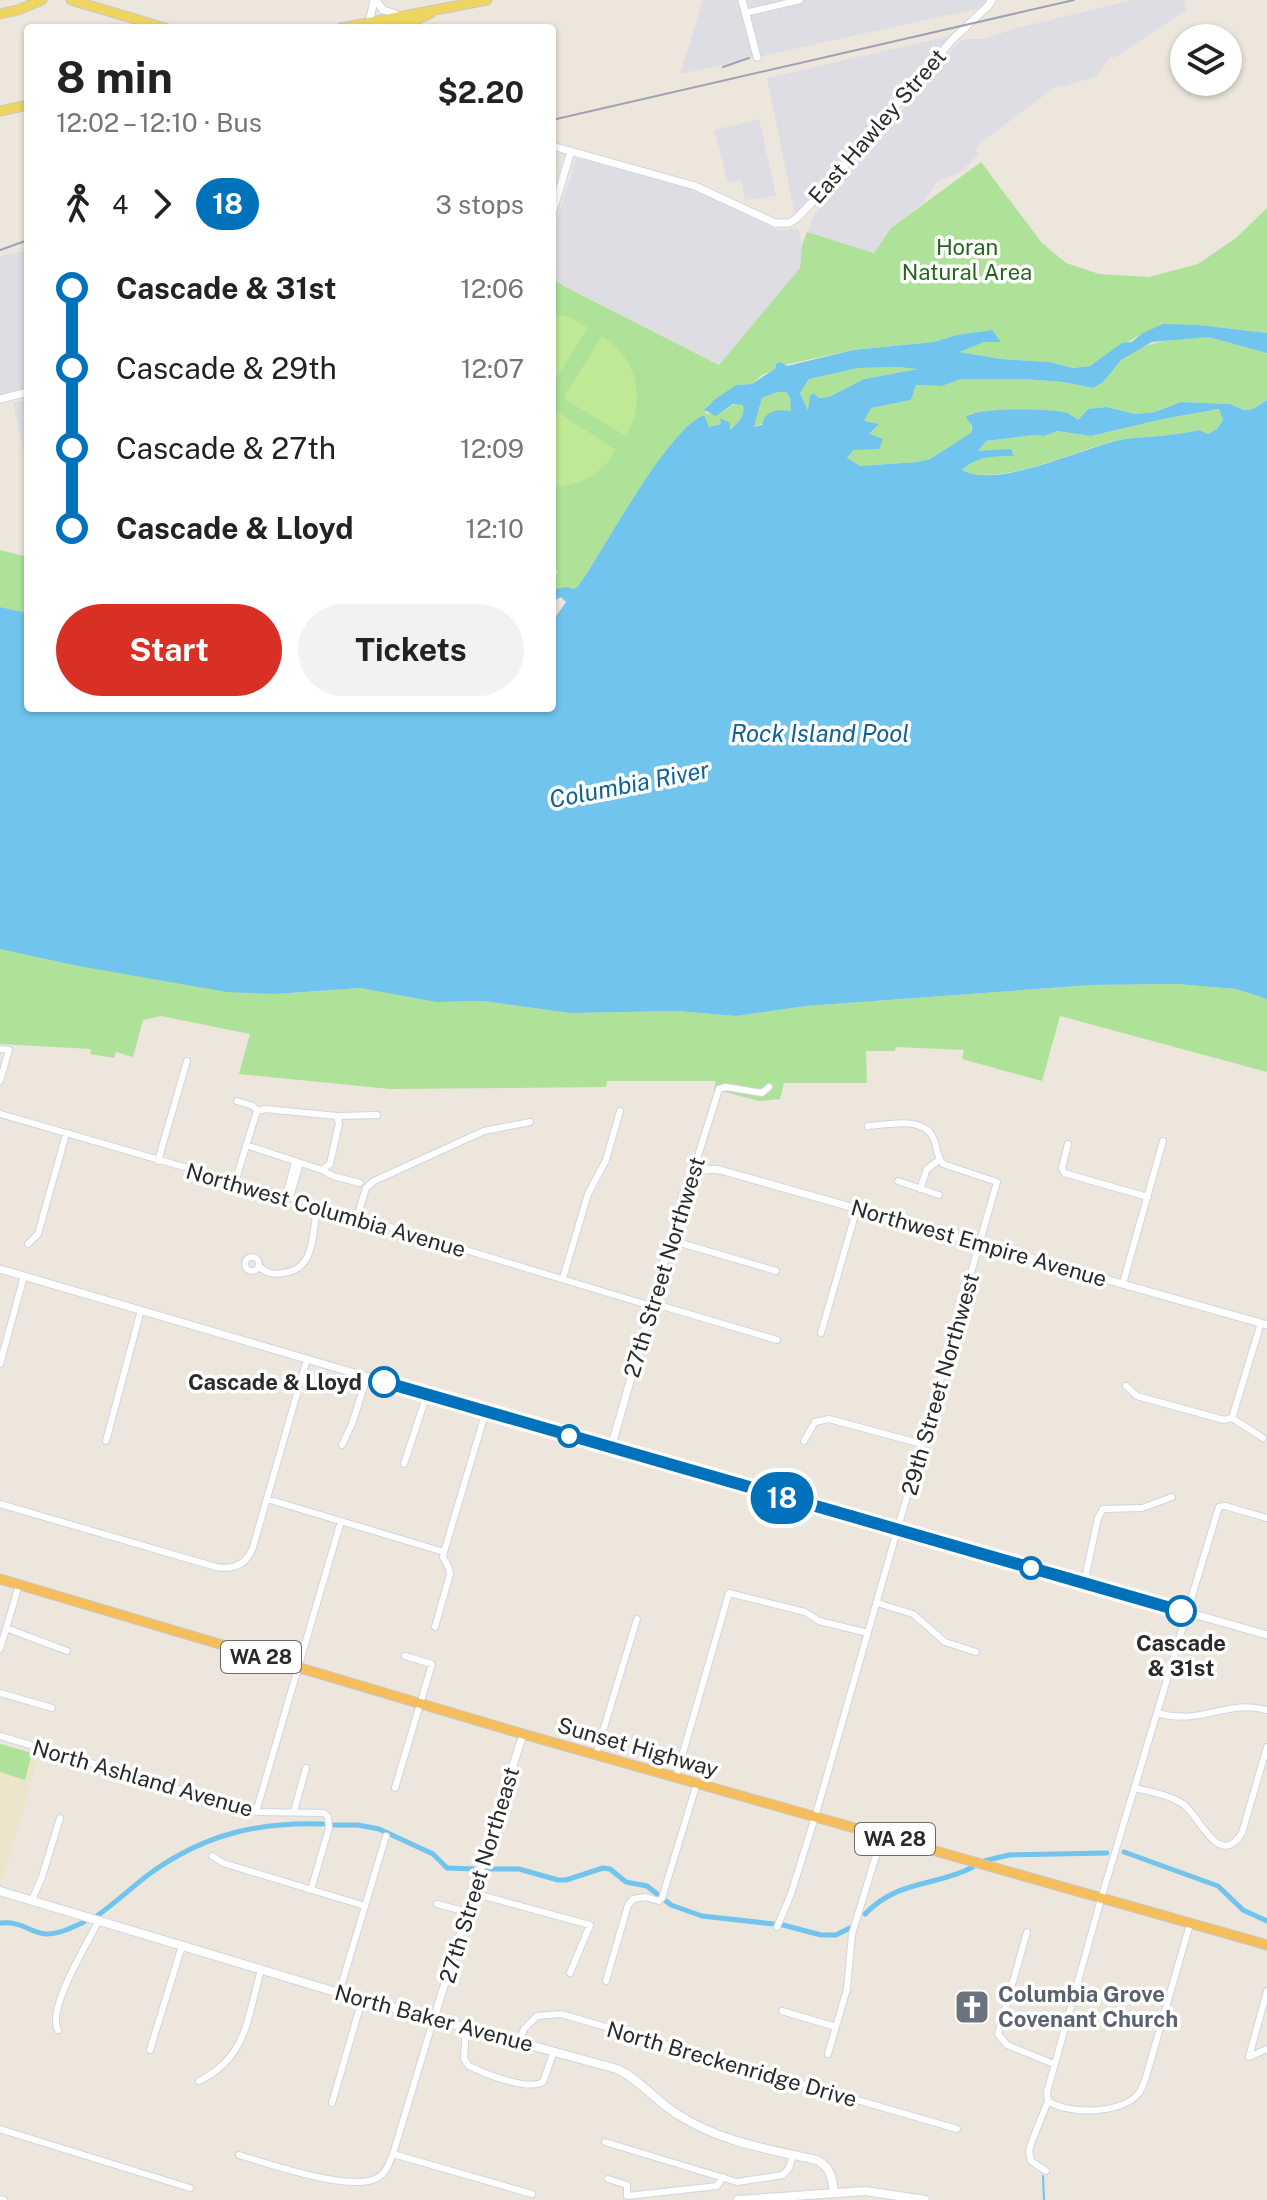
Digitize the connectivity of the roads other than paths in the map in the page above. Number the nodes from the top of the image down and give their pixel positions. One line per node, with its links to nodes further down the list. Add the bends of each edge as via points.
1 (20, 0): 11 (main road)
2 (42, 0): 11 (main road)
3 (71, 0): 13 (main road)
4 (375, 0): 12 (street, via 384,11); 14 (street)
5 (487, 0): 9 (main road)
6 (742, 0): 10 (street)
7 (800, 0): 10 (street)
8 (992, 0): 21 (street, East Hawley Street, via 797,218 767,220 695,186)
9 (435, 11): 12 (main road); 16 (main road)
10 (745, 13): 17 (street)
11 (0, 14)
12 (400, 15): 15 (main road)
13 (152, 24)
14 (369, 24)
15 (372, 24)
16 (402, 24)
17 (757, 57)
18 (24, 106): 19 (main road)
19 (0, 111)
20 (556, 147): 21 (street)
21 (571, 151): 22 (street)
22 (556, 201)
23 (24, 393): 24 (street)
24 (0, 399)
25 (0, 1049): 27 (street, via 9,1050)
26 (187, 1061): 42 (street)
27 (0, 1081)
28 (769, 1087): 45 (street, 27th Street Northwest, via 762,1093 721,1088)
29 (237, 1101): 30 (street)
30 (257, 1111): 34 (street); 40 (street)
31 (620, 1111): 63 (street)
32 (0, 1114): 37 (street, Northwest Columbia Avenue)
33 (377, 1115): 34 (street)
34 (337, 1116): 44 (street, via 330,1164)
35 (530, 1122): 55 (street, via 484,1131 374,1181 366,1188)
36 (868, 1126): 41 (street, via 922,1127 931,1134)
37 (66, 1134): 42 (street, Northwest Columbia Avenue); 58 (street, via 38,1234)
38 (1163, 1141): 52 (street)
39 (1068, 1144): 52 (street, via 1064,1173)
40 (246, 1145): 43 (street); 47 (street)
41 (939, 1160): 49 (street, via 927,1169); 57 (street, 29th Street Northwest, via 997,1182)
42 (158, 1161): 47 (street, Northwest Columbia Avenue)
43 (297, 1162): 44 (street); 51 (street)
44 (322, 1170): 48 (street)
45 (692, 1175): 54 (street, Northwest Empire Avenue, via 720,1170); 56 (street, 27th Street Northwest)
46 (898, 1181): 49 (street)
47 (235, 1182): 51 (street, Northwest Columbia Avenue)
48 (360, 1183)
49 (920, 1189): 50 (street)
50 (939, 1195)
51 (288, 1197): 53 (street, Northwest Columbia Avenue)
52 (1148, 1197): 64 (street)
53 (318, 1206): 55 (street, Northwest Columbia Avenue); 59 (street, via 313,1243 304,1262 279,1274)
54 (857, 1208): 57 (street, Northwest Empire Avenue); 68 (street)
55 (357, 1217): 63 (street, Northwest Columbia Avenue)
56 (670, 1240): 61 (street); 65 (street, 27th Street Northwest)
57 (980, 1243): 64 (street, Northwest Empire Avenue); 80 (street, 29th Street Northwest)
58 (28, 1244)
59 (259, 1267)
60 (0, 1269): 62 (street)
61 (776, 1271)
62 (24, 1276): 66 (street); 71 (street)
63 (563, 1278): 65 (street, Northwest Columbia Avenue)
64 (1123, 1283): 67 (street, Northwest Empire Avenue)
65 (652, 1304): 69 (street, Northwest Columbia Avenue); 82 (street, 27th Street Northwest)
66 (141, 1310): 70 (street); 78 (street)
67 (1264, 1324): 76 (street)
68 (821, 1333)
69 (777, 1340)
70 (307, 1359): 72 (street); 85 (street)
71 (0, 1364)
72 (367, 1377): 74 (street); 81 (street)
73 (1126, 1386): 76 (street, via 1137,1396)
74 (427, 1394): 75 (street); 83 (street)
75 (486, 1411): 82 (street); 90 (street)
76 (1232, 1418): 77 (street)
77 (1263, 1438)
78 (106, 1441)
79 (804, 1441): 80 (street, via 815,1422 829,1419)
80 (922, 1444): 89 (street, 29th Street Northwest)
81 (342, 1445)
82 (611, 1448): 89 (street)
83 (404, 1464)
84 (1172, 1497): 92 (street, via 1142,1508 1103,1509)
85 (267, 1499): 86 (street, via 251,1553 230,1568); 88 (street)
86 (0, 1504)
87 (1267, 1518): 95 (street, via 1219,1507)
88 (341, 1521): 90 (street); 105 (street)
89 (898, 1530): 92 (street); 94 (street, 29th Street Northwest)
90 (444, 1552): 97 (street, via 450,1574)
91 (0, 1579): 93 (highway, Sunset Highway / WA 28)
92 (1084, 1583): 95 (street)
93 (19, 1585): 98 (street); 105 (highway, Sunset Highway / WA 28)
94 (877, 1603): 99 (street, 29th Street Northwest); 103 (street, via 913,1614 945,1642)
95 (1187, 1613): 100 (street); 110 (street)
96 (637, 1619): 114 (street)
97 (435, 1627)
98 (6, 1628): 101 (street); 102 (street)
99 (868, 1633): 116 (street, via 730,1592); 122 (street, 29th Street Northwest)
100 (1267, 1635)
101 (0, 1649)
102 (67, 1651)
103 (976, 1652)
104 (405, 1656): 107 (street, via 432,1664)
105 (298, 1667): 107 (highway, Sunset Highway / WA 28); 121 (street)
106 (0, 1693): 108 (street)
107 (420, 1703): 111 (highway, Sunset Highway / WA 28); 118 (street)
108 (52, 1708)
109 (1267, 1710): 110 (street, via 1240,1707 1187,1719)
110 (1157, 1713): 119 (street)
111 (523, 1734): 114 (highway, Sunset Highway / WA 28); 129 (street, 27th Street Northeast)
112 (0, 1736): 121 (street, North Ashland Avenue)
113 (1267, 1747): 119 (street, via 1242,1833 1232,1843 1211,1840 1192,1811 1177,1801)
114 (596, 1754): 116 (highway, Sunset Highway / WA 28)
115 (306, 1768): 120 (street)
116 (676, 1777): 117 (highway, Sunset Highway / WA 28)
117 (697, 1783): 122 (highway, Sunset Highway / WA 28); 143 (street, via 662,1898 638,1897 628,1905)
118 (395, 1788)
119 (1135, 1788): 130 (street)
120 (294, 1811): 121 (street, North Ashland Avenue); 127 (street, North Ashland Avenue, via 324,1813 330,1822)
121 (256, 1812)
122 (815, 1817): 125 (highway, Sunset Highway / WA 28); 136 (street, 29th Street Northwest)
123 (60, 1818): 131 (street)
124 (386, 1836): 133 (street)
125 (882, 1836): 130 (highway, Sunset Highway / WA 28); 150 (street, via 852,1934 847,1989)
126 (212, 1856): 127 (street)
127 (311, 1890): 133 (street)
128 (0, 1891): 131 (main road, North Baker Avenue)
129 (473, 1893): 134 (street, 27th Street Northeast); 142 (street, via 590,1925)
130 (1101, 1899): 137 (highway, Sunset Highway / WA 28); 157 (street)
131 (32, 1900): 135 (main road, North Baker Avenue)
132 (437, 1904): 134 (street)
133 (365, 1906): 145 (street)
134 (467, 1912): 148 (street, 27th Street Northeast)
135 (99, 1920): 140 (main road, North Baker Avenue); 151 (street, via 56,2011)
136 (778, 1923)
137 (1190, 1924): 139 (highway, Sunset Highway / WA 28); 159 (street, via 1138,2095 1088,2112)
138 (1027, 1932): 157 (street, via 998,2034 1007,2045)
139 (1267, 1945)
140 (182, 1946): 141 (main road, North Baker Avenue); 154 (street)
141 (261, 1970): 145 (main road, North Baker Avenue); 158 (street, via 236,2052)
142 (570, 1973)
143 (606, 1981)
144 (1267, 1991): 153 (street, via 1249,2057)
145 (339, 1993): 146 (main road, North Baker Avenue)
146 (362, 2000): 148 (main road, North Baker Avenue); 160 (street)
147 (782, 2011): 150 (street)
148 (434, 2018): 149 (main road, North Baker Avenue); 164 (street, 27th Street Northeast)
149 (466, 2027): 152 (main road, North Baker Avenue); 155 (street, via 466,2063 523,2085 543,2082)
150 (836, 2027): 156 (street)
151 (58, 2030)
152 (519, 2042): 155 (main road, North Baker Avenue); 162 (street, North Breckenridge Drive, via 537,2016 561,2014)
153 (1267, 2049)
154 (150, 2050)
155 (554, 2051): 166 (main road, North Baker Avenue, via 625,2073 705,2130)
156 (828, 2054)
157 (1054, 2064): 159 (street)
158 (199, 2081)
159 (1048, 2101): 167 (street, via 1029,2151 1031,2161)
160 (332, 2103)
161 (0, 2129): 170 (street)
162 (957, 2129)
163 (605, 2142): 168 (street)
164 (393, 2154): 165 (street, via 383,2174 367,2181 314,2177); 171 (street)
165 (239, 2155)
166 (793, 2155): 168 (street, via 779,2176 742,2182); 172 (main road, North Baker Avenue, via 825,2164)
167 (1046, 2171)
168 (723, 2177): 169 (street, via 717,2186 627,2196 627,2185)
169 (608, 2179)
170 (190, 2188)
171 (532, 2194)
172 (834, 2196): 173 (main road); 174 (main road, via 876,2192)
173 (738, 2200)
174 (925, 2200)

